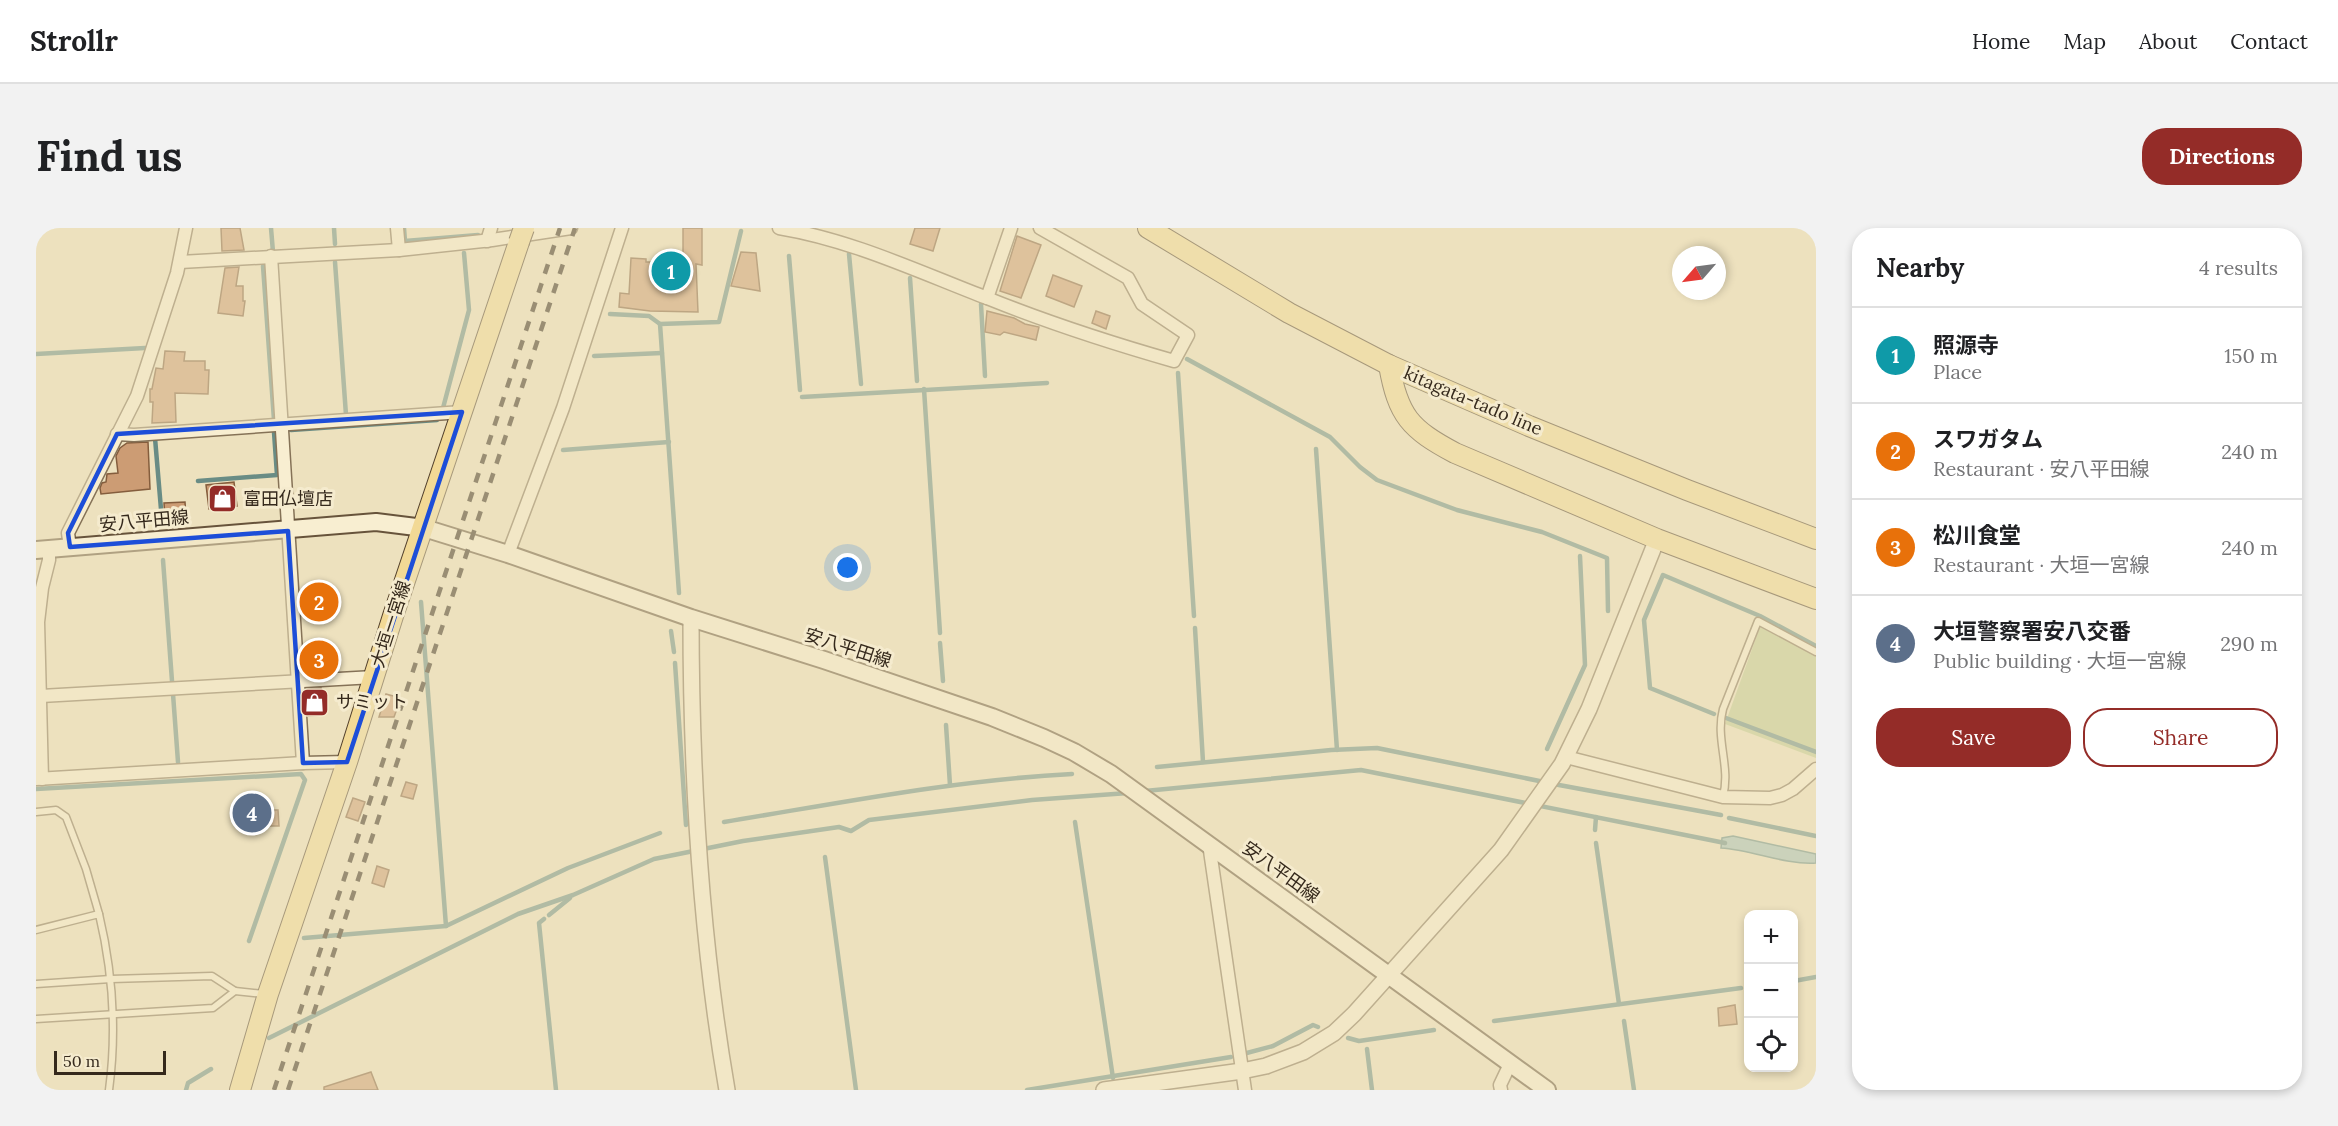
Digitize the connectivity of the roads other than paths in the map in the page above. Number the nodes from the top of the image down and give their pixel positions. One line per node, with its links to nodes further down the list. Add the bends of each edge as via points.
1 (186, 228): 14 (street)
2 (397, 228): 12 (street)
3 (490, 228): 11 (street)
4 (571, 228): 11 (street)
5 (622, 228): 26 (street, via 563,408)
6 (779, 228): 15 (street, via 841,242)
7 (1011, 228): 15 (street)
8 (1040, 228): 15 (street, via 1128,278 1142,304 1188,335 1174,361 1102,340)
9 (1148, 228): 16 (main road, kitagata-tado line, via 1289,313)
10 (521, 235): 17 (main road, 大垣一宮線)
11 (487, 241): 12 (street)
12 (399, 250): 13 (street)
13 (271, 256): 14 (street); 18 (street)
14 (180, 262): 19 (street, via 137,396)
15 (987, 298)
16 (1389, 365): 22 (main road, via 1397,400 1422,435 1455,453); 23 (main road, kitagata-tado line, via 1676,486)
17 (462, 412): 18 (street); 20 (main road, 大垣一宮線)
18 (282, 425): 19 (street); 21 (street)
19 (117, 434): 24 (street, via 68,532)
20 (424, 528): 21 (main road, 安八平田線, via 376,522); 26 (main road, 安八平田線); 30 (main road, 大垣一宮線)
21 (288, 531): 24 (main road, 安八平田線); 31 (street)
22 (1657, 539): 27 (main road); 33 (street)
23 (1816, 539)
24 (70, 547): 25 (main road, 安八平田線)
25 (43, 549): 32 (street, via 49,560 38,622)
26 (508, 554): 28 (main road, 安八平田線)
27 (1816, 599)
28 (691, 618): 40 (main road, 安八平田線, via 813,656 1044,738 1111,774); 54 (street, via 696,832 704,931)
29 (1816, 652): 38 (lane, via 1758,621 1719,724 1727,781)
30 (374, 677): 31 (street); 34 (main road, 大垣一宮線)
31 (296, 680): 32 (street); 35 (street)
32 (38, 697): 37 (street)
33 (1566, 757): 38 (street); 43 (street, via 1501,850)
34 (347, 762): 35 (street); 47 (main road, 大垣一宮線)
35 (303, 763): 37 (street)
36 (1816, 769): 38 (street, via 1782,795)
37 (39, 779)
38 (1723, 797)
39 (36, 812): 41 (lane, via 56,810 66,817)
40 (1209, 844): 43 (main road, 安八平田線); 51 (street)
41 (99, 914): 42 (lane); 44 (lane)
42 (36, 930)
43 (1388, 974): 50 (main road, 安八平田線); 51 (street, via 1334,1033 1303,1052)
44 (111, 979): 45 (lane); 46 (lane, via 212,976); 48 (lane)
45 (36, 984)
46 (235, 991): 47 (lane); 48 (lane, via 213,1008)
47 (268, 994): 53 (main road, 大垣一宮線)
48 (113, 1014): 49 (lane); 52 (lane)
49 (36, 1019)
50 (1510, 1064): 57 (street); 58 (main road, 安八平田線)
51 (1242, 1071): 55 (street); 56 (street)
52 (109, 1090)
53 (240, 1090)
54 (727, 1090)
55 (1104, 1090)
56 (1245, 1090)
57 (1501, 1090)
58 (1547, 1090)

